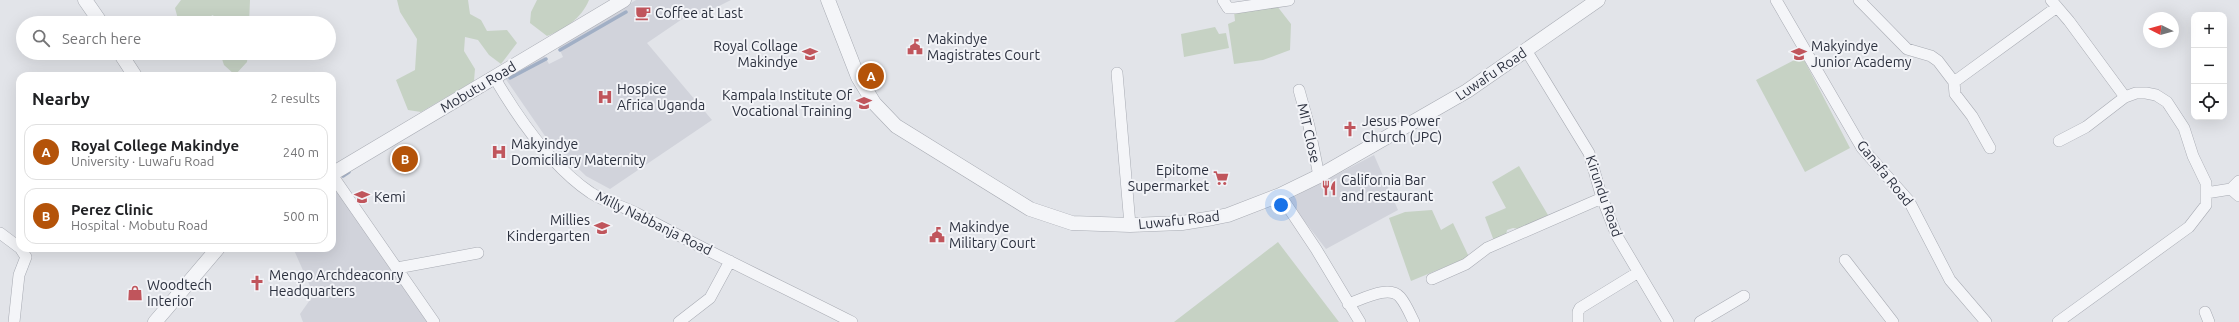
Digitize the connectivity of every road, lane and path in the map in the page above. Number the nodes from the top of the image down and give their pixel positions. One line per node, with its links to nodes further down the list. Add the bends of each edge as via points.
1 (86, 0): 10 (street)
2 (828, 0): 28 (street, Luwafu Road, via 858,77 874,103 896,126 1030,209 1072,223)
3 (1223, 0): 4 (street, via 1228,8 1235,8)
4 (1289, 0)
5 (1776, 0): 52 (street, Ganafa Road, via 1862,148 1909,201 1950,280)
6 (1859, 0): 16 (street, via 1899,43 1907,49 1931,56)
7 (620, 1): 15 (street, Mobutu Road)
8 (1591, 2): 11 (street, Luwafu Road)
9 (2054, 4): 16 (street); 18 (street, via 2070,21)
10 (96, 16)
11 (1526, 50): 22 (street, Luwafu Road, via 1467,91); 27 (street, Kirundu Road, via 1589,153)
12 (125, 60): 13 (street)
13 (132, 72)
14 (1118, 74): 28 (street)
15 (494, 77): 21 (street, Mobutu Road); 35 (street, Milly Nabbanja Road, via 505,97 533,135 563,169 591,193 631,210)
16 (1954, 82): 20 (street, via 1955,94 1972,116)
17 (1299, 90): 22 (street, MIT Close)
18 (2125, 98): 19 (street, via 2086,127); 25 (street, via 2136,93 2146,93 2156,95 2167,102 2184,128 2193,156 2206,183)
19 (2059, 141)
20 (1990, 148)
21 (336, 172)
22 (1319, 176): 26 (street, Luwafu Road)
23 (336, 180): 36 (street)
24 (2236, 188): 25 (street)
25 (2206, 193): 53 (street, via 2206,205 2189,227)
26 (1280, 195): 28 (street, Luwafu Road, via 1214,218); 40 (street)
27 (1602, 198): 37 (street, Kirundu Road, via 1617,236); 38 (street, via 1487,248 1466,264)
28 (1130, 226)
29 (0, 233): 30 (street)
30 (16, 245)
31 (23, 252): 41 (street, via 26,256 19,275)
32 (215, 252): 42 (street)
33 (478, 253): 36 (street)
34 (1845, 260): 51 (street)
35 (730, 261): 44 (street, via 710,298); 45 (street, Milly Nabbanja Road)
36 (397, 268): 43 (street)
37 (1637, 273): 48 (street, via 1580,308); 49 (street, Kirundu Road)
38 (1432, 278)
39 (1744, 296): 50 (street)
40 (1348, 304): 46 (street); 47 (street, via 1392,292 1400,297)
41 (14, 322)
42 (155, 322)
43 (434, 322)
44 (679, 322)
45 (852, 322)
46 (1360, 322)
47 (1414, 322)
48 (1578, 322)
49 (1668, 322)
50 (1700, 322)
51 (1893, 322)
52 (1986, 322)
53 (2058, 322)

